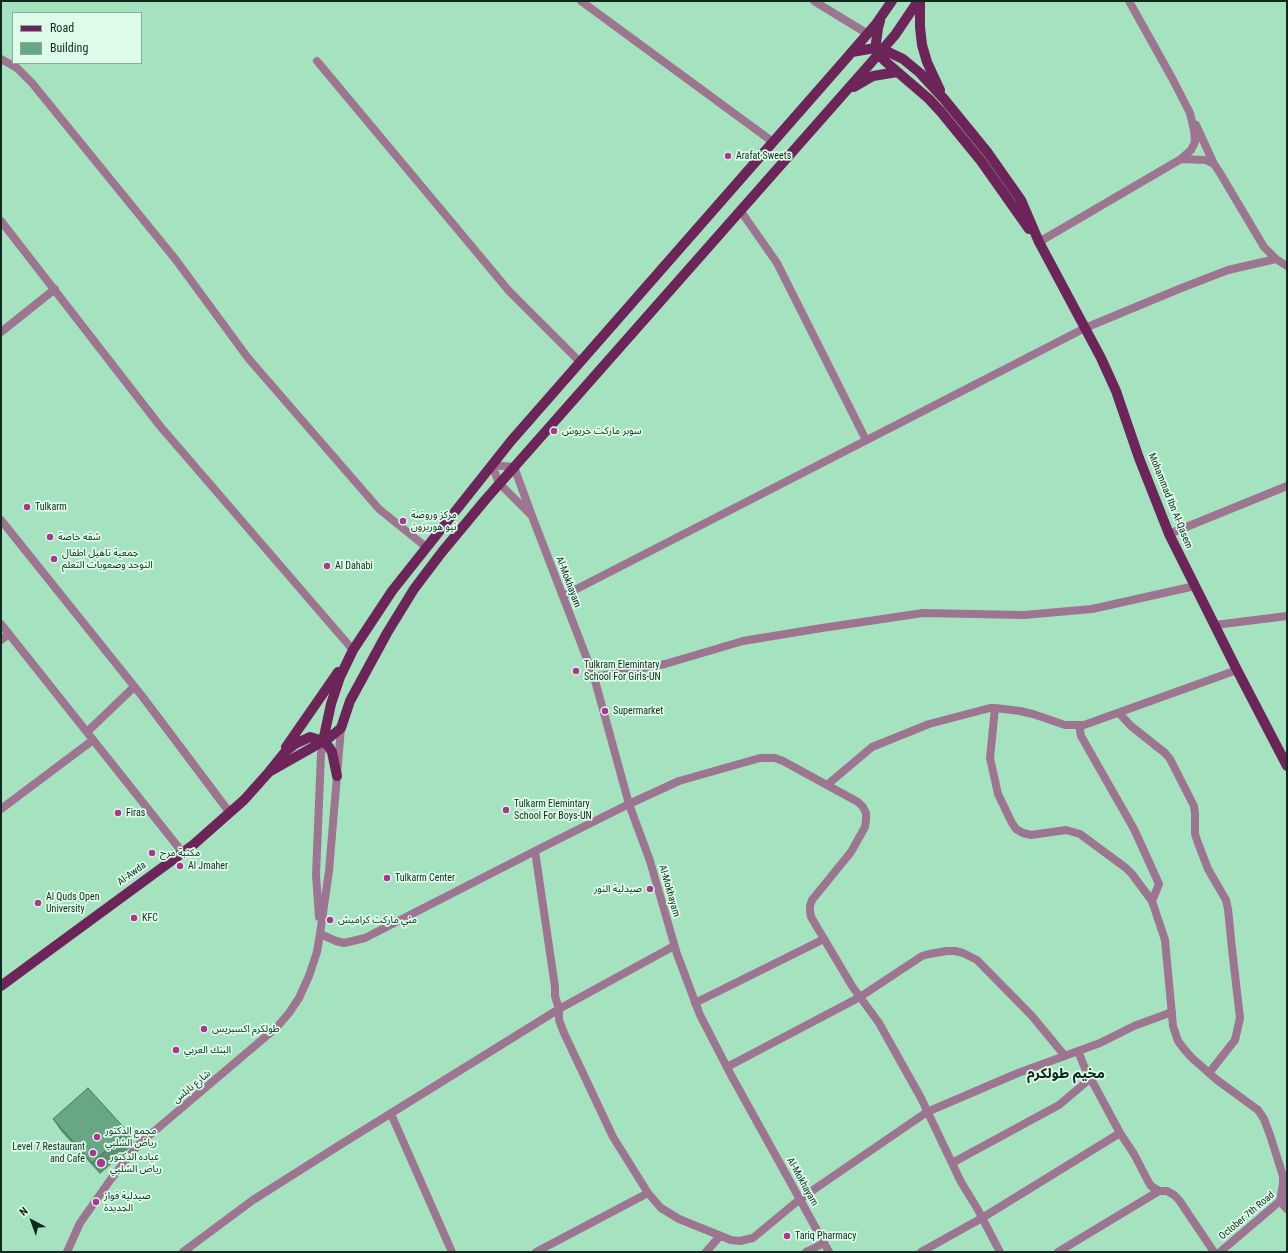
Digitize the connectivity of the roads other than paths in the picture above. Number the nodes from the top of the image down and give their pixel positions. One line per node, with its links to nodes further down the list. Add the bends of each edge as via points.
1 (581, 1): 16 (street)
2 (814, 1): 7 (street)
3 (892, 1): 6 (main road)
4 (919, 1): 8 (main road, via 894,35); 14 (main road, via 922,45)
5 (1129, 1): 15 (street)
6 (882, 15): 7 (main road); 8 (main road, via 876,35)
7 (868, 34): 9 (main road)
8 (879, 50): 9 (main road); 12 (main road, via 886,62); 13 (main road); 14 (main road, via 893,54 909,64)
9 (852, 52): 16 (main road)
10 (1, 59): 36 (street, via 17,68 32,83 176,260 248,358 379,509)
11 (317, 61): 27 (street, via 509,291)
12 (897, 72): 13 (main road, via 873,76); 21 (main road, via 941,112 981,161)
13 (846, 92): 19 (main road)
14 (944, 99): 21 (main road, via 988,153 1021,200)
15 (1190, 113): 17 (street, via 1195,142); 18 (street)
16 (773, 142): 27 (main road)
17 (1181, 159): 18 (street, via 1206,160); 21 (street)
18 (1214, 164): 22 (street, via 1264,247)
19 (740, 210): 28 (street, via 777,263); 30 (main road)
20 (1, 221): 24 (street)
21 (1039, 242): 25 (main road, Mohammad Ibn Al-Qasem)
22 (1276, 259): 23 (street); 25 (street, via 1228,270)
23 (1287, 266)
24 (55, 290): 26 (street); 44 (street, via 160,426)
25 (1085, 328): 28 (street); 35 (main road, Mohammad Ibn Al-Qasem, via 1116,391)
26 (1, 332)
27 (580, 362): 29 (main road)
28 (866, 440): 38 (street)
29 (492, 465): 30 (street); 31 (street); 36 (main road)
30 (514, 467): 31 (main road); 33 (street, Al-Mokhayam)
31 (499, 483): 33 (street); 51 (main road, via 414,589 350,701)
32 (1287, 486): 35 (street)
33 (532, 516): 38 (street, Al-Mokhayam)
34 (1, 520): 47 (street)
35 (1169, 534): 37 (main road, Mohammad Ibn Al-Qasem)
36 (426, 547): 44 (main road, via 392,590)
37 (1195, 586): 41 (main road, Mohammad Ibn Al-Qasem); 46 (street, via 1092,609 1024,615 923,613 822,628 744,641 665,664)
38 (562, 596): 46 (street, Al-Mokhayam)
39 (1287, 616): 41 (street)
40 (1, 624): 42 (street)
41 (1215, 625): 45 (main road, Mohammad Ibn Al-Qasem)
42 (9, 634): 43 (street); 52 (street)
43 (1, 640)
44 (353, 650): 54 (main road, via 331,704); 56 (main road)
45 (1237, 670): 49 (street); 55 (main road, Mohammad Ibn Al-Qasem)
46 (594, 677): 59 (street, Al-Mokhayam)
47 (134, 687): 52 (street); 61 (street)
48 (996, 708): 50 (street, via 1033,714 1065,725); 58 (street, via 929,724 872,746); 64 (street, via 990,758 998,794 1016,829 1031,835 1066,830 1080,834 1126,868)
49 (1119, 712): 50 (street); 78 (street, via 1131,726 1170,759 1194,806 1195,834 1208,869 1226,900 1240,1018 1235,1040)
50 (1079, 725): 64 (street, via 1081,736 1134,829 1159,884)
51 (341, 728): 54 (main road); 57 (street)
52 (87, 732): 53 (street)
53 (93, 740): 60 (street); 63 (street)
54 (323, 741): 56 (main road, via 310,737 295,744); 57 (main road, via 332,752); 65 (street, via 316,875)
55 (1287, 766)
56 (269, 772): 61 (main road, Al-Awda)
57 (337, 776): 65 (street, via 329,871)
58 (827, 785): 59 (street, via 783,761 768,757 679,781); 66 (street, via 858,802 866,813 866,820 851,852 812,900 811,917)
59 (629, 804): 62 (street); 67 (street, Al-Mokhayam, via 650,861)
60 (1, 809)
61 (230, 813): 63 (main road, Al-Awda)
62 (535, 851): 65 (street, via 365,938 344,942); 71 (street)
63 (183, 853): 68 (main road, Al-Awda)
64 (1152, 901): 72 (street, via 1165,940)
65 (320, 934): 92 (street, شارع نابلس, via 309,976 289,1013 277,1027 138,1145 80,1223)
66 (824, 940): 69 (street); 70 (street)
67 (674, 946): 70 (street, Al-Mokhayam); 71 (street)
68 (1, 986)
69 (860, 997): 76 (street, via 922,956 947,951 963,953 977,960 1032,1016); 77 (street); 80 (street, via 879,1023)
70 (695, 1003): 77 (street, Al-Mokhayam)
71 (559, 1010): 73 (street); 74 (street)
72 (1172, 1012): 75 (street); 78 (street, via 1178,1041)
73 (547, 1017): 74 (street); 81 (street)
74 (559, 1020): 85 (street, via 613,1137)
75 (1078, 1051): 76 (street); 79 (street)
76 (1065, 1056): 80 (street)
77 (727, 1067): 86 (street, Al-Mokhayam)
78 (1209, 1073): 87 (street, via 1258,1110 1264,1119 1283,1176)
79 (1091, 1078): 82 (street); 83 (street, via 1059,1105)
80 (927, 1112): 83 (street); 86 (street)
81 (391, 1114): 93 (street, via 253,1200); 94 (street)
82 (1120, 1133): 84 (street, via 1148,1181); 89 (street)
83 (952, 1163): 89 (street)
84 (1159, 1191): 101 (street); 102 (street, via 1174,1195 1179,1200)
85 (648, 1193): 90 (street, via 669,1214); 95 (street)
86 (800, 1198): 90 (street, via 753,1238 740,1241); 91 (street, Al-Mokhayam)
87 (1284, 1198): 88 (street); 103 (street, October 7th Road)
88 (1287, 1208)
89 (982, 1218): 99 (street); 100 (street)
90 (720, 1236): 96 (street)
91 (824, 1243): 97 (street); 98 (street, Al-Mokhayam)
92 (67, 1252)
93 (183, 1252)
94 (452, 1252)
95 (536, 1252)
96 (706, 1252)
97 (806, 1252)
98 (829, 1252)
99 (921, 1252)
100 (1000, 1252)
101 (1058, 1252)
102 (1214, 1252)
103 (1220, 1252)

